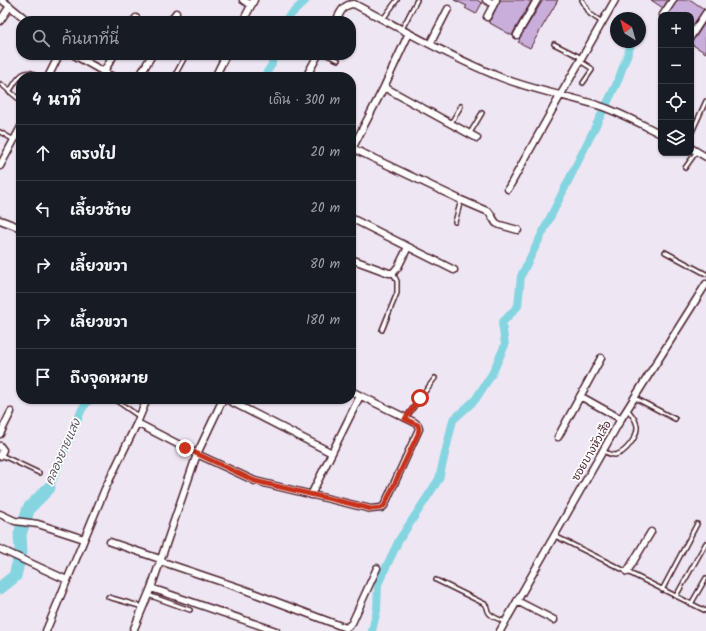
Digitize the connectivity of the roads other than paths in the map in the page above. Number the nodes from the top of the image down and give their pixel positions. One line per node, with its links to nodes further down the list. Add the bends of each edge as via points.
1 (2, 0): 13 (street)
2 (243, 0): 10 (street)
3 (397, 0): 23 (lane)
4 (417, 0): 26 (lane)
5 (486, 0): 11 (street)
6 (537, 0): 29 (street)
7 (582, 0): 25 (lane, via 590,14)
8 (615, 0): 25 (street)
9 (673, 0): 15 (street)
10 (253, 2): 20 (street)
11 (495, 2): 22 (street)
12 (346, 3): 21 (street); 23 (street, via 354,4)
13 (10, 6): 18 (street); 24 (street)
14 (448, 9): 30 (street)
15 (665, 12)
16 (176, 13): 19 (street)
17 (706, 13): 27 (street)
18 (22, 16)
19 (174, 16)
20 (246, 16)
21 (339, 16)
22 (487, 17)
23 (383, 19): 26 (street)
24 (0, 21)
25 (602, 22): 32 (street)
26 (402, 29): 28 (street)
27 (694, 31)
28 (409, 33): 30 (street); 49 (street)
29 (517, 35)
30 (430, 44): 51 (street, via 496,76)
31 (554, 44): 32 (lane)
32 (581, 59): 47 (lane, via 592,70); 51 (street)
33 (56, 60): 40 (street)
34 (83, 60): 41 (street)
35 (111, 60): 41 (street)
36 (149, 60): 42 (street)
37 (183, 60): 43 (lane)
38 (224, 60): 44 (street)
39 (315, 60): 45 (street)
40 (50, 72)
41 (104, 72)
42 (142, 72)
43 (177, 72)
44 (218, 72)
45 (309, 72)
46 (16, 82): 50 (lane)
47 (584, 83)
48 (0, 84): 50 (lane)
49 (384, 87): 56 (street); 64 (street)
50 (9, 92): 52 (lane)
51 (560, 96): 59 (street, via 599,106); 72 (street)
52 (16, 98)
53 (706, 103): 57 (lane)
54 (461, 106): 56 (lane)
55 (482, 113): 60 (lane)
56 (451, 123): 60 (street)
57 (694, 128)
58 (0, 132): 63 (lane)
59 (658, 133)
60 (470, 134): 62 (street)
61 (16, 136): 63 (street)
62 (478, 138)
63 (14, 140): 68 (street)
64 (356, 141)
65 (694, 150): 69 (street)
66 (356, 151): 73 (street)
67 (691, 156): 71 (lane)
68 (2, 157): 70 (street)
69 (706, 157)
70 (0, 166)
71 (685, 168)
72 (508, 189)
73 (461, 200): 76 (lane); 78 (street, via 489,212 496,223)
74 (0, 220): 77 (street)
75 (356, 221): 79 (street)
76 (454, 222)
77 (16, 226)
78 (518, 230)
79 (408, 247): 82 (street); 83 (street)
80 (665, 252): 84 (lane)
81 (356, 261): 83 (street)
82 (454, 270)
83 (393, 273): 86 (lane, via 397,281 397,294)
84 (706, 274)
85 (706, 284): 92 (street, ซอยบางหัวเสือ)
86 (382, 330)
87 (602, 358): 91 (street)
88 (435, 378): 99 (lane)
89 (356, 394): 90 (street)
90 (360, 396): 99 (street); 107 (street)
91 (580, 396): 100 (street); 104 (street)
92 (635, 398): 97 (street, ซอยบางหัวเสือ); 101 (lane)
93 (120, 404): 102 (lane)
94 (145, 404): 102 (street)
95 (222, 404): 108 (street)
96 (235, 404): 107 (street)
97 (627, 409): 100 (street, ซอยบางหัวเสือ); 106 (lane, via 637,425 637,431 629,446 616,455)
98 (11, 412): 103 (street)
99 (405, 419): 111 (street, via 418,425 419,429 384,506 371,509)
100 (622, 419): 106 (street, ซอยบางหัวเสือ)
101 (676, 419)
102 (138, 420): 108 (street); 116 (street)
103 (0, 434)
104 (558, 437)
105 (0, 446): 109 (street, via 3,449)
106 (603, 451): 115 (street, ซอยบางหัวเสือ)
107 (332, 453): 111 (street)
108 (197, 454): 111 (street, via 255,481); 120 (street)
109 (0, 455): 110 (lane)
110 (39, 473)
111 (311, 495)
112 (0, 514): 116 (street, via 19,522 30,522)
113 (697, 524): 127 (lane)
114 (651, 532): 122 (street)
115 (555, 536): 122 (lane); 131 (street, ซอยบางหัวเสือ)
116 (84, 539): 124 (street)
117 (110, 542): 120 (street)
118 (706, 543): 129 (lane)
119 (0, 550): 124 (street)
120 (160, 560): 121 (street, via 346,628 352,624); 126 (street)
121 (377, 568)
122 (627, 572): 127 (lane)
123 (706, 578): 132 (lane)
124 (67, 580): 138 (street)
125 (436, 580): 137 (lane, via 485,604 490,614)
126 (151, 588): 128 (street); 140 (street)
127 (662, 590): 129 (lane)
128 (148, 595): 133 (street); 134 (lane)
129 (676, 596): 132 (lane)
130 (108, 597): 133 (lane)
131 (517, 601): 136 (street); 137 (street, ซอยบางหัวเสือ)
132 (691, 604): 135 (lane)
133 (143, 607): 139 (street)
134 (190, 610)
135 (706, 612)
136 (554, 620)
137 (505, 622): 141 (street, ซอยบางหัวเสือ)
138 (46, 631)
139 (133, 631)
140 (276, 631)
141 (500, 631)

